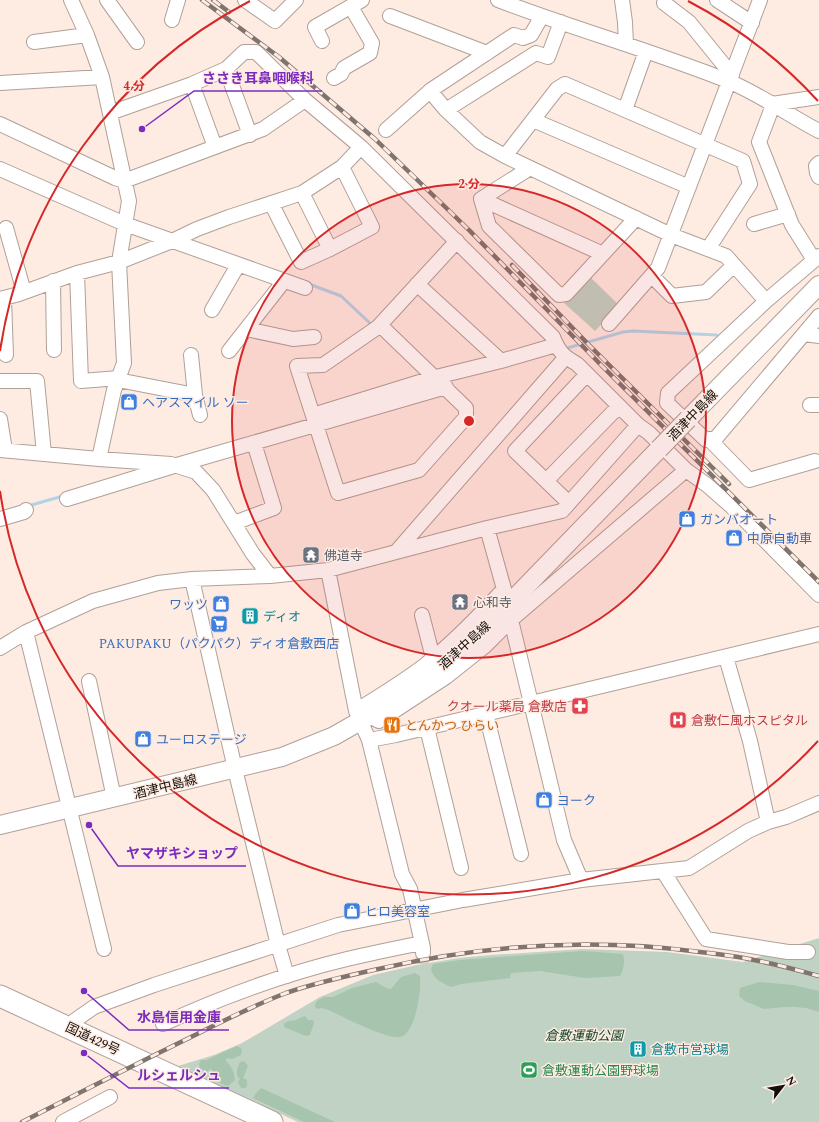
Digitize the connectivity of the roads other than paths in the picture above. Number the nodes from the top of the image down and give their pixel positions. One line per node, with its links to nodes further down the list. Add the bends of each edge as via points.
1 (72, 0): 17 (street)
2 (107, 0): 20 (street)
3 (178, 0): 14 (street)
4 (246, 0): 5 (street, via 276,21)
5 (296, 0)
6 (498, 0): 13 (street)
7 (622, 0): 21 (street)
8 (717, 0): 16 (street)
9 (760, 0): 16 (street)
10 (356, 3): 18 (street, via 315,27); 26 (street, via 372,43 370,53 344,68 341,74)
11 (664, 3): 27 (street, via 689,22)
12 (390, 16): 23 (street)
13 (542, 16): 15 (street); 23 (street, via 531,35 523,38 514,35)
14 (172, 20)
15 (561, 22): 21 (street); 34 (street, via 548,57 536,53)
16 (752, 23): 27 (street)
17 (87, 35): 19 (street); 25 (street)
18 (322, 40)
19 (34, 42)
20 (137, 42)
21 (626, 44): 22 (street)
22 (646, 51): 27 (street); 35 (street)
23 (487, 53): 30 (street)
24 (226, 69): 29 (street); 32 (street, via 244,52 256,52); 41 (street)
25 (102, 77): 28 (street); 36 (street)
26 (334, 78)
27 (731, 78): 33 (street); 42 (street)
28 (0, 83)
29 (192, 84): 36 (street); 43 (street)
30 (430, 91): 34 (street); 39 (street)
31 (819, 97): 33 (street)
32 (305, 100): 41 (street); 44 (street)
33 (773, 105): 40 (street); 56 (street, via 759,142)
34 (446, 110): 45 (street, via 480,142)
35 (624, 110): 37 (street, via 565,84); 42 (street)
36 (110, 113): 51 (street)
37 (533, 120): 45 (street); 52 (street)
38 (0, 124): 51 (street)
39 (386, 130)
40 (819, 131)
41 (250, 135): 43 (street)
42 (706, 145): 52 (street); 65 (street, via 743,161 750,184)
43 (215, 147): 51 (street)
44 (360, 147): 47 (street); 63 (street)
45 (505, 156): 48 (street)
46 (819, 163): 50 (street, via 816,166)
47 (342, 167): 53 (street); 64 (street, via 372,227)
48 (530, 168): 54 (street); 57 (street)
49 (0, 169): 58 (street)
50 (819, 177)
51 (124, 181): 58 (street, via 129,201)
52 (689, 187): 61 (street)
53 (302, 193): 55 (street); 64 (street)
54 (481, 199): 66 (street); 66 (street, via 489,226 559,295 566,294)
55 (271, 203): 62 (street); 64 (street, via 301,262)
56 (788, 214): 59 (street); 67 (street, via 792,225)
57 (636, 218): 61 (street); 66 (street)
58 (125, 224): 62 (street); 68 (street)
59 (754, 224)
60 (6, 228): 78 (street)
61 (671, 235): 65 (street); 72 (street, via 658,268)
62 (176, 239): 68 (street); 69 (street)
63 (457, 241): 75 (street); 89 (street, via 553,337)
64 (330, 249)
65 (708, 250): 70 (street, via 726,256)
66 (603, 254)
67 (817, 258): 80 (street)
68 (119, 262): 71 (street); 97 (street, via 124,363)
69 (238, 265): 74 (street); 81 (street)
70 (734, 266): 72 (street, via 706,292 672,296); 80 (street)
71 (77, 273): 73 (street); 97 (street, via 81,381)
72 (652, 276): 83 (street)
73 (53, 281): 78 (street); 90 (street)
74 (284, 281): 77 (street); 85 (street)
75 (417, 284): 84 (street); 95 (street)
76 (819, 285): 136 (main road, 酒津中島線, bridge, via 472,642 429,676)
77 (304, 288)
78 (24, 292): 79 (street)
79 (2, 299): 92 (street)
80 (766, 301): 106 (street, via 668,393 667,403 706,440)
81 (212, 310)
82 (819, 316): 86 (street)
83 (610, 324)
84 (377, 328): 99 (street); 104 (street, via 323,365 297,366)
85 (246, 330): 87 (street, via 293,339); 91 (street)
86 (804, 334): 88 (street); 106 (street, via 716,438)
87 (314, 336)
88 (819, 336)
89 (556, 344): 94 (street); 95 (street)
90 (54, 350)
91 (229, 351)
92 (6, 355)
93 (191, 355): 100 (street)
94 (565, 358): 96 (street, via 577,364); 121 (street)
95 (500, 361): 99 (street)
96 (587, 374): 101 (street); 114 (street, via 515,451)
97 (119, 379): 100 (street); 110 (street, via 114,390)
98 (0, 381): 109 (street, via 37,381)
99 (441, 382): 104 (street); 104 (street, via 466,408 466,417 419,470 338,493)
100 (195, 395): 102 (street)
101 (619, 406): 105 (street); 114 (street)
102 (200, 415)
103 (0, 419): 108 (street)
104 (314, 420): 107 (street)
105 (638, 425): 113 (street); 116 (street)
106 (709, 439): 111 (street, via 749,480)
107 (254, 443): 112 (street); 119 (street, via 274,508)
108 (2, 450): 109 (street)
109 (44, 454): 110 (street)
110 (99, 459): 112 (street)
111 (815, 461)
112 (177, 465): 115 (street); 119 (street, via 196,472 213,490)
113 (686, 470): 125 (street, via 731,506); 127 (street)
114 (546, 481): 116 (street)
115 (67, 499)
116 (569, 503): 120 (street, via 562,511)
117 (26, 510): 118 (street)
118 (0, 519)
119 (234, 523): 123 (street)
120 (487, 528): 121 (street); 132 (street, via 504,589 468,627)
121 (396, 552): 122 (street)
122 (328, 570): 123 (street); 136 (street)
123 (270, 576): 124 (street)
124 (192, 579): 128 (street, via 158,583 93,602); 139 (street)
125 (819, 595)
126 (422, 615): 132 (street)
127 (511, 620): 134 (street); 136 (street, via 466,662 428,690 379,721)
128 (26, 632): 130 (street); 142 (street)
129 (819, 634): 131 (street)
130 (0, 648)
131 (726, 657): 134 (street); 143 (street, via 750,741)
132 (433, 658): 136 (street)
133 (89, 681): 140 (street)
134 (531, 703): 135 (street); 148 (street, via 564,840)
135 (486, 714): 137 (street); 145 (street)
136 (362, 716): 138 (street); 139 (main road, 酒津中島線, via 334,736 306,748)
137 (427, 728): 138 (street); 146 (street)
138 (369, 740): 149 (street, via 402,874 410,889)
139 (236, 769): 140 (main road, 酒津中島線); 150 (street)
140 (114, 798): 142 (main road, 酒津中島線)
141 (819, 803): 143 (street)
142 (69, 809): 144 (main road, 酒津中島線); 151 (street)
143 (768, 822): 147 (street, via 748,831 689,868)
144 (0, 825)
145 (521, 854)
146 (461, 868)
147 (663, 871): 148 (street); 152 (street, via 706,939 788,952)
148 (581, 880): 149 (street)
149 (415, 910): 150 (street, via 338,925); 153 (street, via 422,948 346,959)
150 (278, 945): 153 (street); 156 (street, via 94,1007 74,1021)
151 (104, 948)
152 (808, 952)
153 (287, 976): 155 (street, via 234,994)
154 (0, 996): 156 (highway, 国道429号)
155 (163, 1024)
156 (71, 1028): 159 (highway, 国道429号)
157 (110, 1097): 158 (street)
158 (63, 1122)
159 (272, 1122)

